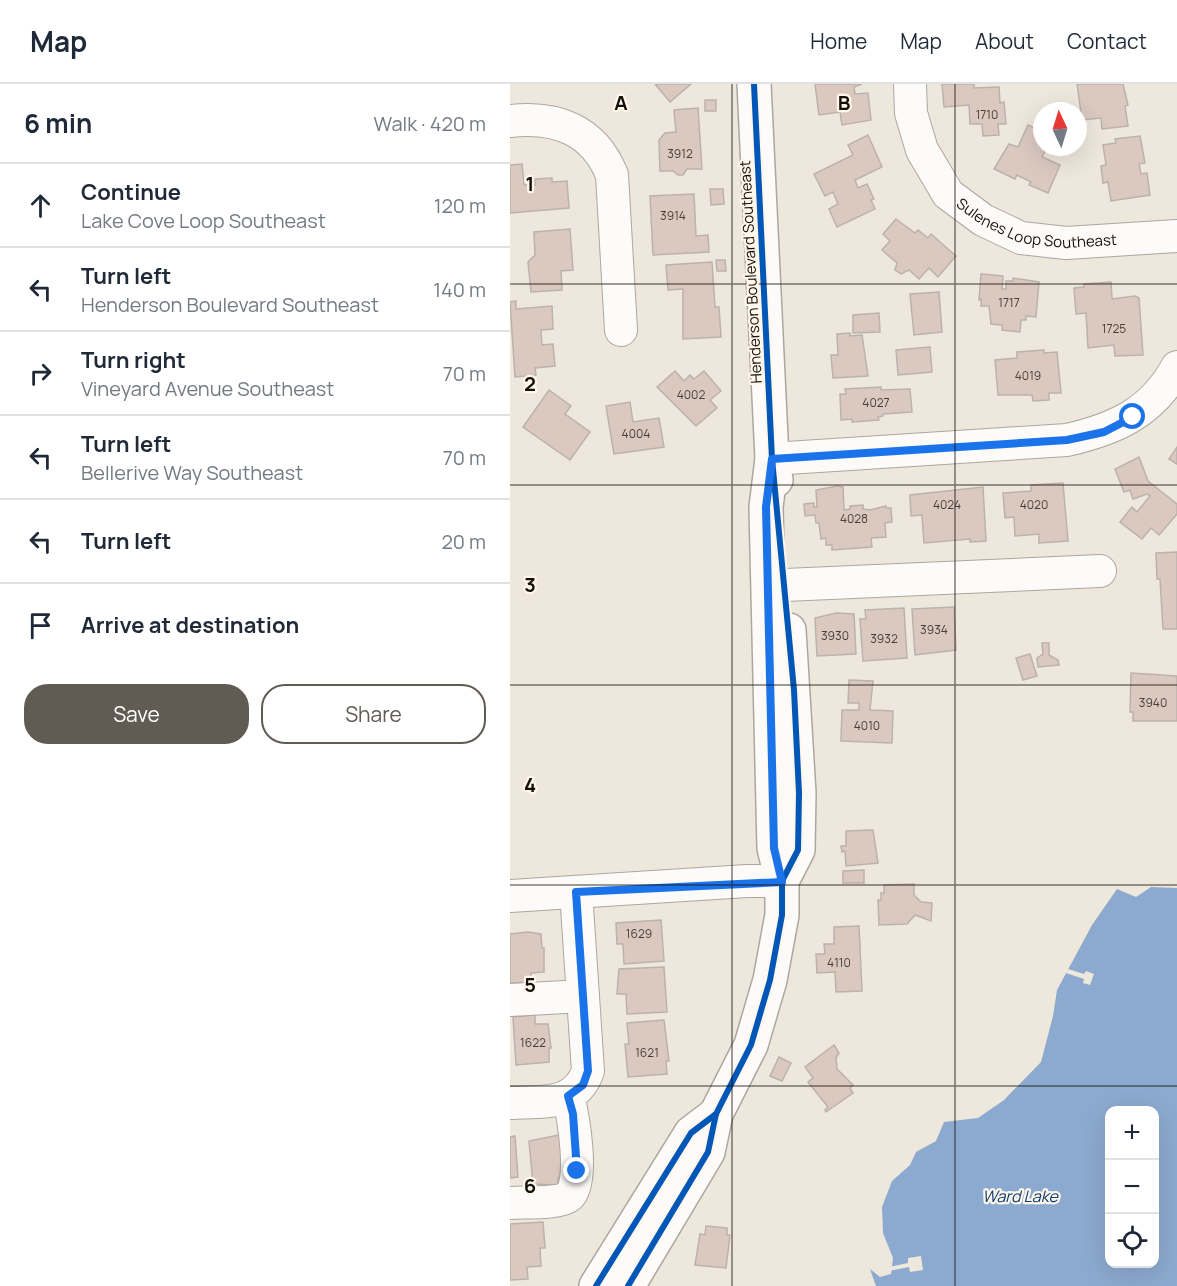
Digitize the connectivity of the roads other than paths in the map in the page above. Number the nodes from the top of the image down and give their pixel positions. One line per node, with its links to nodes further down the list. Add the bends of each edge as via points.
1 (754, 84): 7 (main road, Henderson Boulevard Southeast)
2 (910, 84): 4 (street, Sulenes Loop Southeast, via 911,113 922,150 948,194 982,220 1021,238 1066,243)
3 (510, 121): 5 (street, via 548,121 573,129 604,156 612,175)
4 (1177, 236)
5 (621, 330)
6 (1177, 367): 7 (street, via 1133,417 1104,432 1067,440)
7 (772, 459): 9 (main road, Henderson Boulevard Southeast); 10 (main road, Henderson Boulevard Southeast, via 766,507 774,848)
8 (1100, 571): 9 (street)
9 (785, 585): 10 (main road, Henderson Boulevard Southeast, via 799,793 798,850)
10 (782, 882): 11 (street); 17 (main road, Henderson Boulevard Southeast, via 782,915 770,980 751,1045)
11 (576, 892): 12 (street); 13 (street)
12 (510, 896)
13 (583, 996): 14 (street); 15 (street, via 588,1071 583,1085)
14 (510, 1000)
15 (568, 1096): 16 (street); 18 (street, via 573,1114 575,1186 562,1200)
16 (510, 1103)
17 (716, 1114): 19 (main road, Henderson Boulevard Southeast, via 691,1133); 20 (main road, Henderson Boulevard Southeast, via 708,1152)
18 (510, 1203)
19 (596, 1286)
20 (628, 1286)

